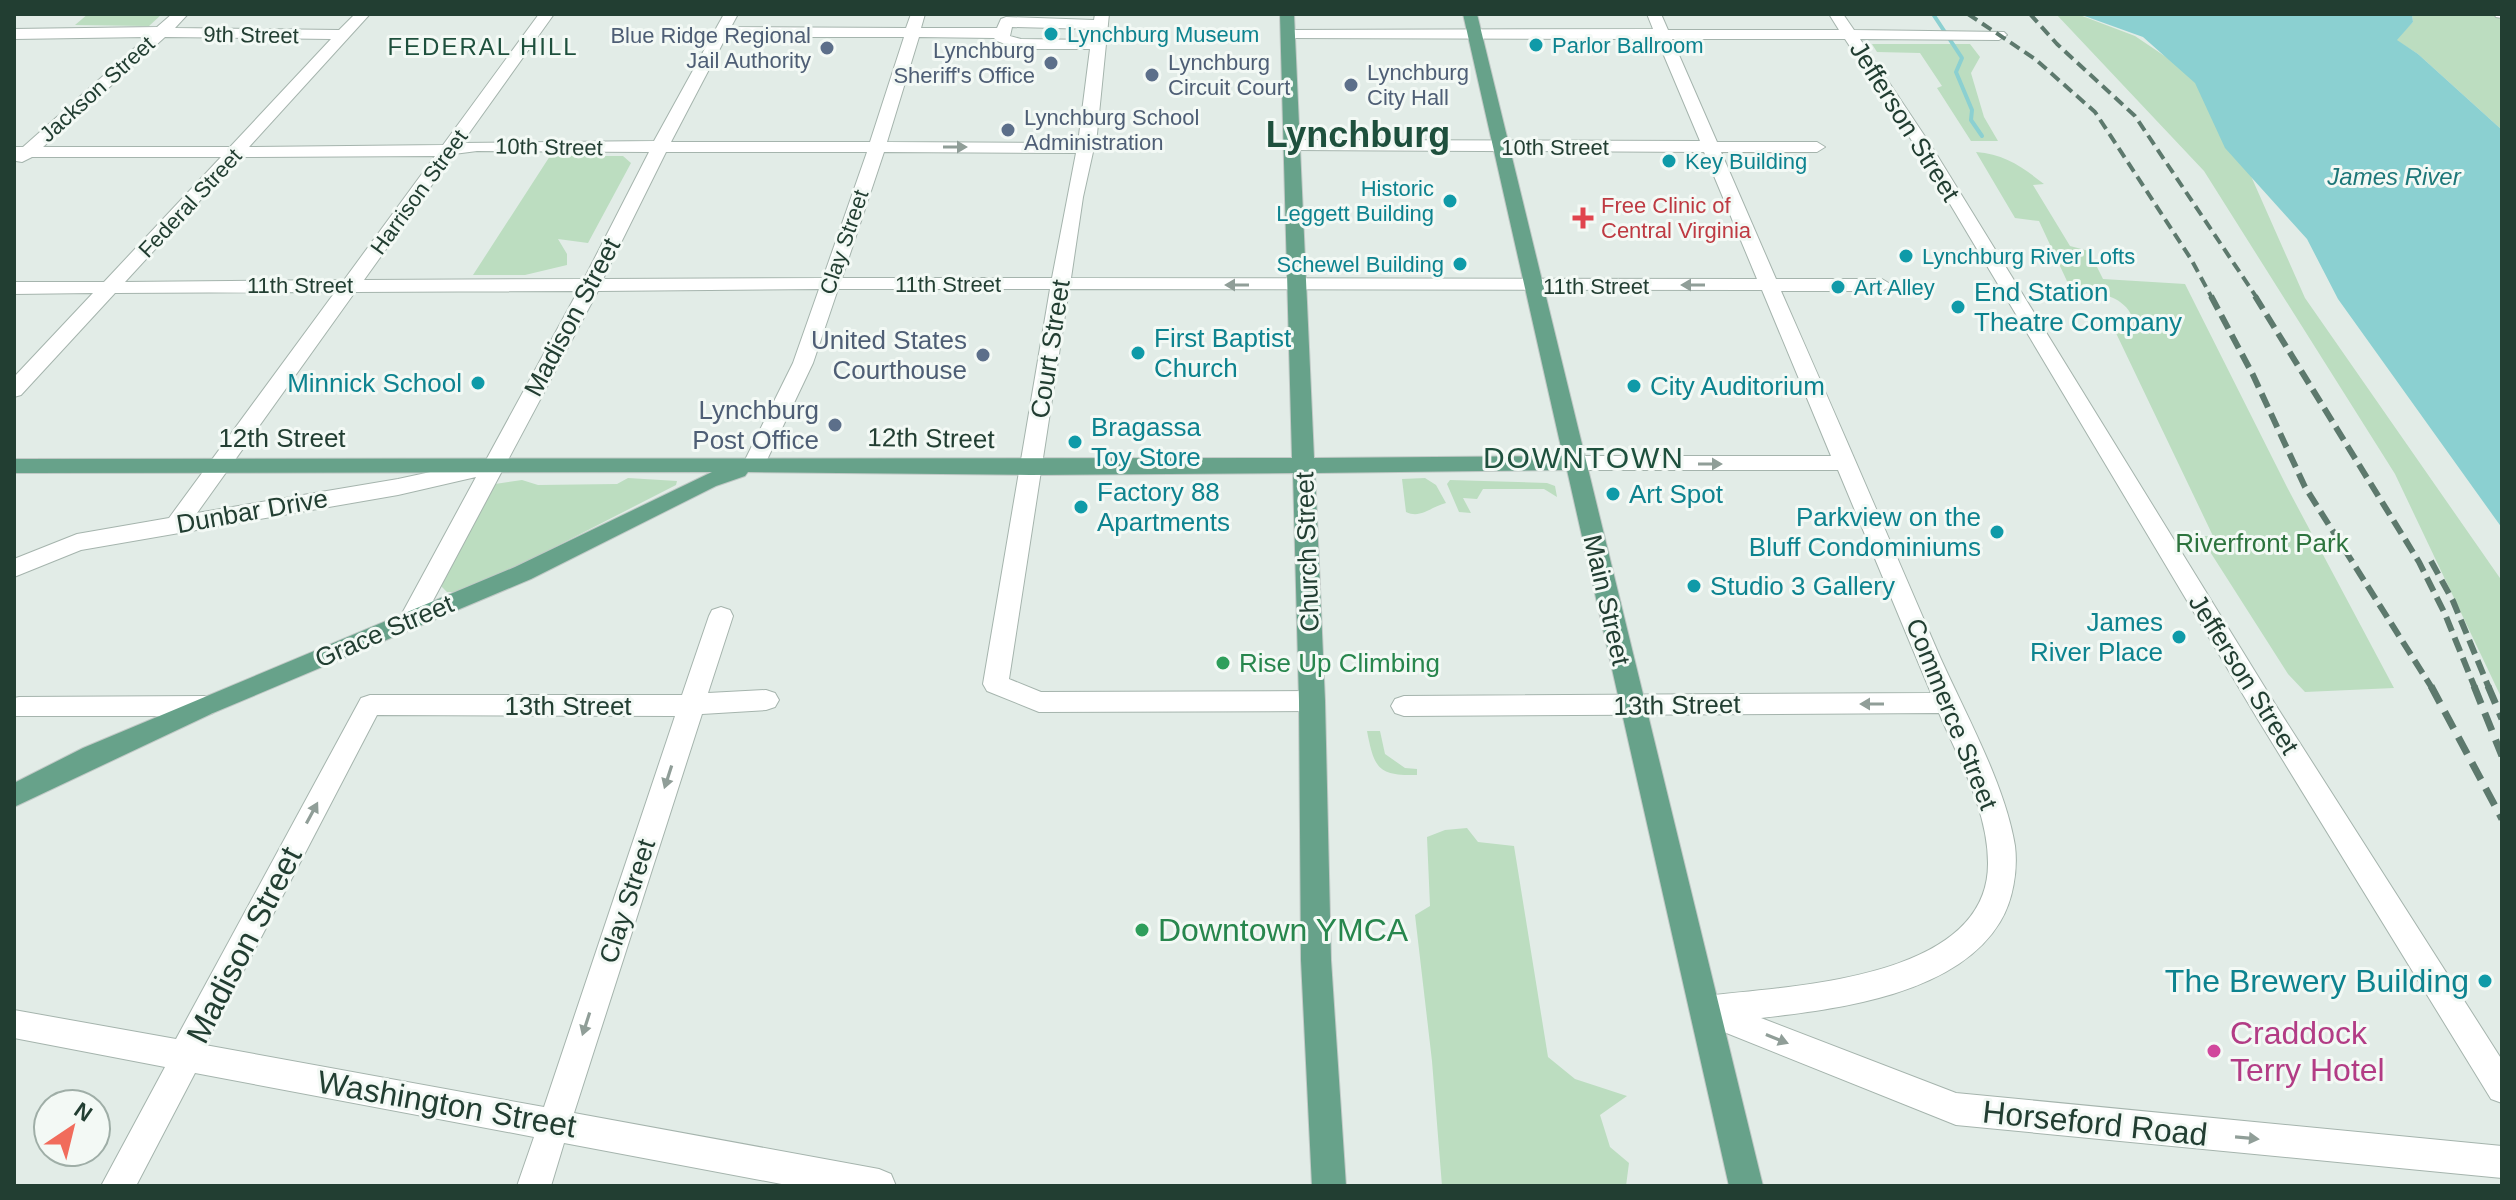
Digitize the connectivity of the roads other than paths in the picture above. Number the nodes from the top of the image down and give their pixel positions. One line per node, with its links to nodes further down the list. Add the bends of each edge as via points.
1 (181, 14): 11 (street, Jackson Street)
2 (363, 14): 19 (street, Federal Street)
3 (547, 14): 29 (street, Harrison Street)
4 (731, 14): 12 (street, Madison Street)
5 (918, 14): 14 (street, Clay Street)
6 (1470, 14): 13 (main road, Main Street)
7 (1654, 14): 16 (street, Commerce Street)
8 (1836, 14): 17 (street, Jefferson Street)
9 (1102, 19): 15 (street, via 1006,22); 21 (street, Court Street)
10 (1288, 23): 13 (street); 22 (main road, Church Street)
11 (160, 32): 18 (street, 9th Street); 19 (street, 9th Street); 31 (street, Jackson Street)
12 (721, 32): 14 (street); 27 (street, Madison Street)
13 (1474, 32): 16 (street); 24 (main road, Main Street)
14 (911, 33): 15 (street); 23 (street, Clay Street)
15 (1003, 33): 21 (street, via 1002,38 1019,44)
16 (1662, 33): 17 (street); 25 (street, Commerce Street)
17 (1849, 33): 20 (street); 68 (street, Jefferson Street)
18 (14, 34)
19 (345, 35): 30 (street, Federal Street)
20 (1999, 35)
21 (1100, 45): 28 (street, Court Street)
22 (1294, 145): 24 (street, 10th Street); 36 (main road, Church Street)
23 (877, 146): 27 (street, 10th Street); 28 (street, 10th Street, one-way to 28); 32 (street, Clay Street)
24 (1501, 147): 25 (street, 10th Street); 40 (main road, Main Street)
25 (1711, 147): 26 (street, 10th Street); 37 (street, Commerce Street)
26 (1817, 147)
27 (659, 148): 29 (street, 10th Street); 34 (street, Madison Street)
28 (1085, 148): 35 (street, Court Street)
29 (450, 149): 30 (street, 10th Street); 33 (street, Harrison Street)
30 (237, 153): 31 (street, 10th Street); 39 (street, Federal Street)
31 (18, 156)
32 (830, 284): 34 (street, 11th Street); 35 (street, 11th Street); 45 (street, Clay Street, via 794,386)
33 (351, 285): 34 (street, 11th Street); 39 (street, 11th Street); 46 (street, Harrison Street)
34 (591, 285): 49 (street, Madison Street)
35 (1061, 285): 36 (street, 11th Street, one-way to 35); 50 (street, Court Street)
36 (1299, 285): 40 (street, 11th Street); 47 (main road, Church Street)
37 (1771, 285): 38 (street, 11th Street); 40 (street, 11th Street, one-way to 40); 44 (street, Commerce Street)
38 (1882, 285)
39 (113, 286): 41 (street, 11th Street); 42 (street, Federal Street)
40 (1536, 286): 43 (main road, Main Street)
41 (14, 288)
42 (14, 390)
43 (1576, 463): 44 (street, 12th Street, one-way to 44); 47 (main road, 12th Street); 59 (main road, Main Street)
44 (1846, 463): 58 (street, Commerce Street)
45 (754, 464): 49 (main road, 12th Street); 50 (main road, 12th Street); 54 (main road, Grace Street, via 708,481 523,573)
46 (221, 465): 48 (main road, 12th Street); 49 (main road, 12th Street); 51 (street, Harrison Street)
47 (1304, 465): 50 (main road, 12th Street); 56 (main road, Church Street)
48 (14, 466)
49 (494, 466): 51 (street, Dunbar Drive); 54 (street, Madison Street)
50 (1030, 468): 56 (street, Court Street, via 996,684 1039,702)
51 (177, 524): 52 (street, Dunbar Drive, via 77,542)
52 (14, 568)
53 (721, 616): 57 (street, Clay Street)
54 (411, 619): 61 (main road, Grace Street)
55 (766, 700): 57 (street, 13th Street)
56 (1312, 701): 74 (main road, Church Street, via 1316,960)
57 (692, 703): 60 (street, 13th Street); 69 (street, Clay Street, one-way to 69)
58 (1950, 703): 59 (street, 13th Street, one-way to 59); 65 (street, Commerce Street, via 1999,837 1999,886 1987,917 1972,936 1954,953 1892,981)
59 (1631, 704): 62 (street, 13th Street); 65 (main road, Main Street)
60 (370, 705): 67 (street, Madison Street, one-way to 60, via 192,1035)
61 (204, 706): 63 (street); 64 (main road, Grace Street)
62 (1404, 706)
63 (19, 707)
64 (14, 796)
65 (1705, 1010): 70 (street, Horseford Road, one-way to 70, via 1956,1109); 75 (main road, Main Street)
66 (14, 1024): 67 (street, Washington Street)
67 (187, 1057): 69 (street, Washington Street); 71 (street, Madison Street)
68 (2502, 1088)
69 (555, 1124): 72 (street, Clay Street); 73 (street, Washington Street)
70 (2502, 1162)
71 (118, 1186)
72 (534, 1186)
73 (879, 1186)
74 (1329, 1186)
75 (1746, 1186)

